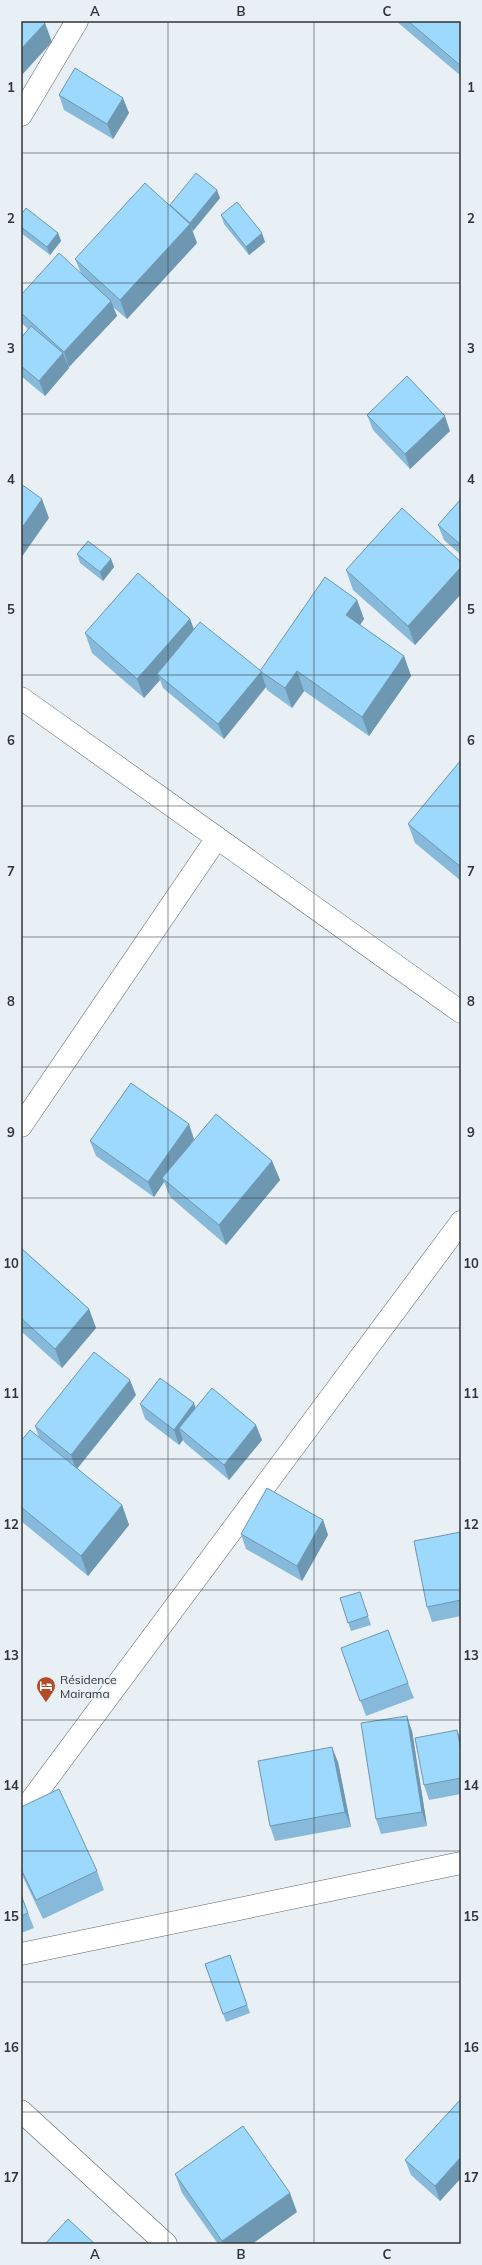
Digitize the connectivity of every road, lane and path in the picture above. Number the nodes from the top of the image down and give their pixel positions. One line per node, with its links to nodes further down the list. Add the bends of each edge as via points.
1 (77, 21): 2 (street)
2 (21, 115)
3 (23, 704): 4 (street)
4 (217, 838): 5 (street); 6 (street)
5 (461, 1012)
6 (21, 1126)
7 (461, 1222): 8 (street)
8 (21, 1814)
9 (461, 1863): 10 (street)
10 (21, 1954)
11 (21, 2111): 12 (street)
12 (166, 2244)

